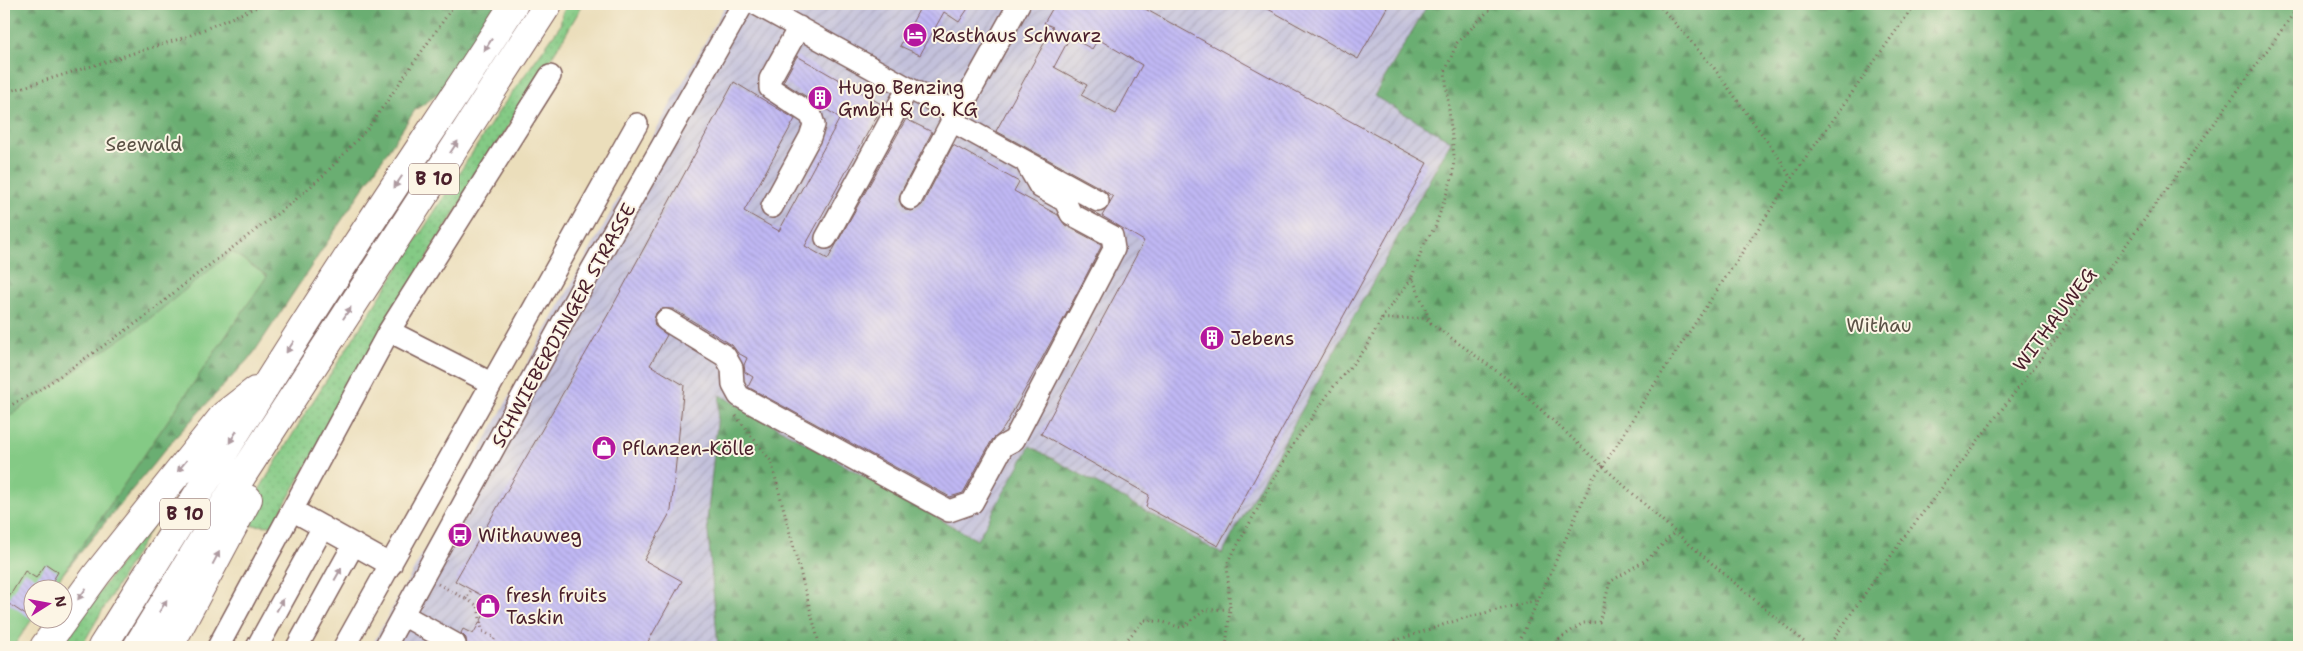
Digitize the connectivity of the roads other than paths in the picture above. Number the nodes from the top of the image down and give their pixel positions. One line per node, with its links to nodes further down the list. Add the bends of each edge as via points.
1 (514, 4): 21 (highway, B 10, one-way to 21)
2 (548, 4): 20 (highway, B 10, one-way to 2)
3 (743, 4): 16 (street, SCHWIEBERDINGER STRASSE)
4 (756, 4): 6 (street)
5 (1019, 4): 9 (street, via 965,101)
6 (799, 27): 8 (street); 14 (street, via 770,79 770,88 811,114 814,124)
7 (550, 76): 19 (street)
8 (908, 88): 9 (street); 17 (street)
9 (950, 115): 11 (street); 12 (street)
10 (636, 124): 15 (street)
11 (1025, 161): 13 (street); 18 (street, via 1040,187 1065,201 1071,214 1112,236 1114,249 1014,440 1003,446 972,502 949,511 739,396 733,384 732,368 725,356)
12 (910, 199)
13 (1098, 201)
14 (772, 207)
15 (584, 218): 16 (street); 22 (street)
16 (612, 235): 23 (street, SCHWIEBERDINGER STRASSE)
17 (826, 238)
18 (666, 320)
19 (389, 331): 22 (street); 24 (street)
20 (321, 354): 33 (highway, B 10, one-way to 20); 34 (highway, B 10, one-way to 20, via 304,403)
21 (268, 381): 31 (highway, B 10, one-way to 31, via 224,414 97,574); 32 (highway, B 10, one-way to 32)
22 (492, 381): 23 (street); 27 (street)
23 (523, 395): 28 (street, SCHWIEBERDINGER STRASSE)
24 (292, 510): 25 (street); 35 (street)
25 (323, 527): 26 (street); 36 (street, one-way to 25)
26 (354, 544): 27 (street); 37 (street, one-way to 26)
27 (391, 565): 38 (street)
28 (403, 615): 29 (street); 30 (street, SCHWIEBERDINGER STRASSE)
29 (454, 644)
30 (391, 645)
31 (44, 647)
32 (102, 647)
33 (137, 647)
34 (169, 647)
35 (218, 647)
36 (257, 647)
37 (297, 647)
38 (344, 647)

